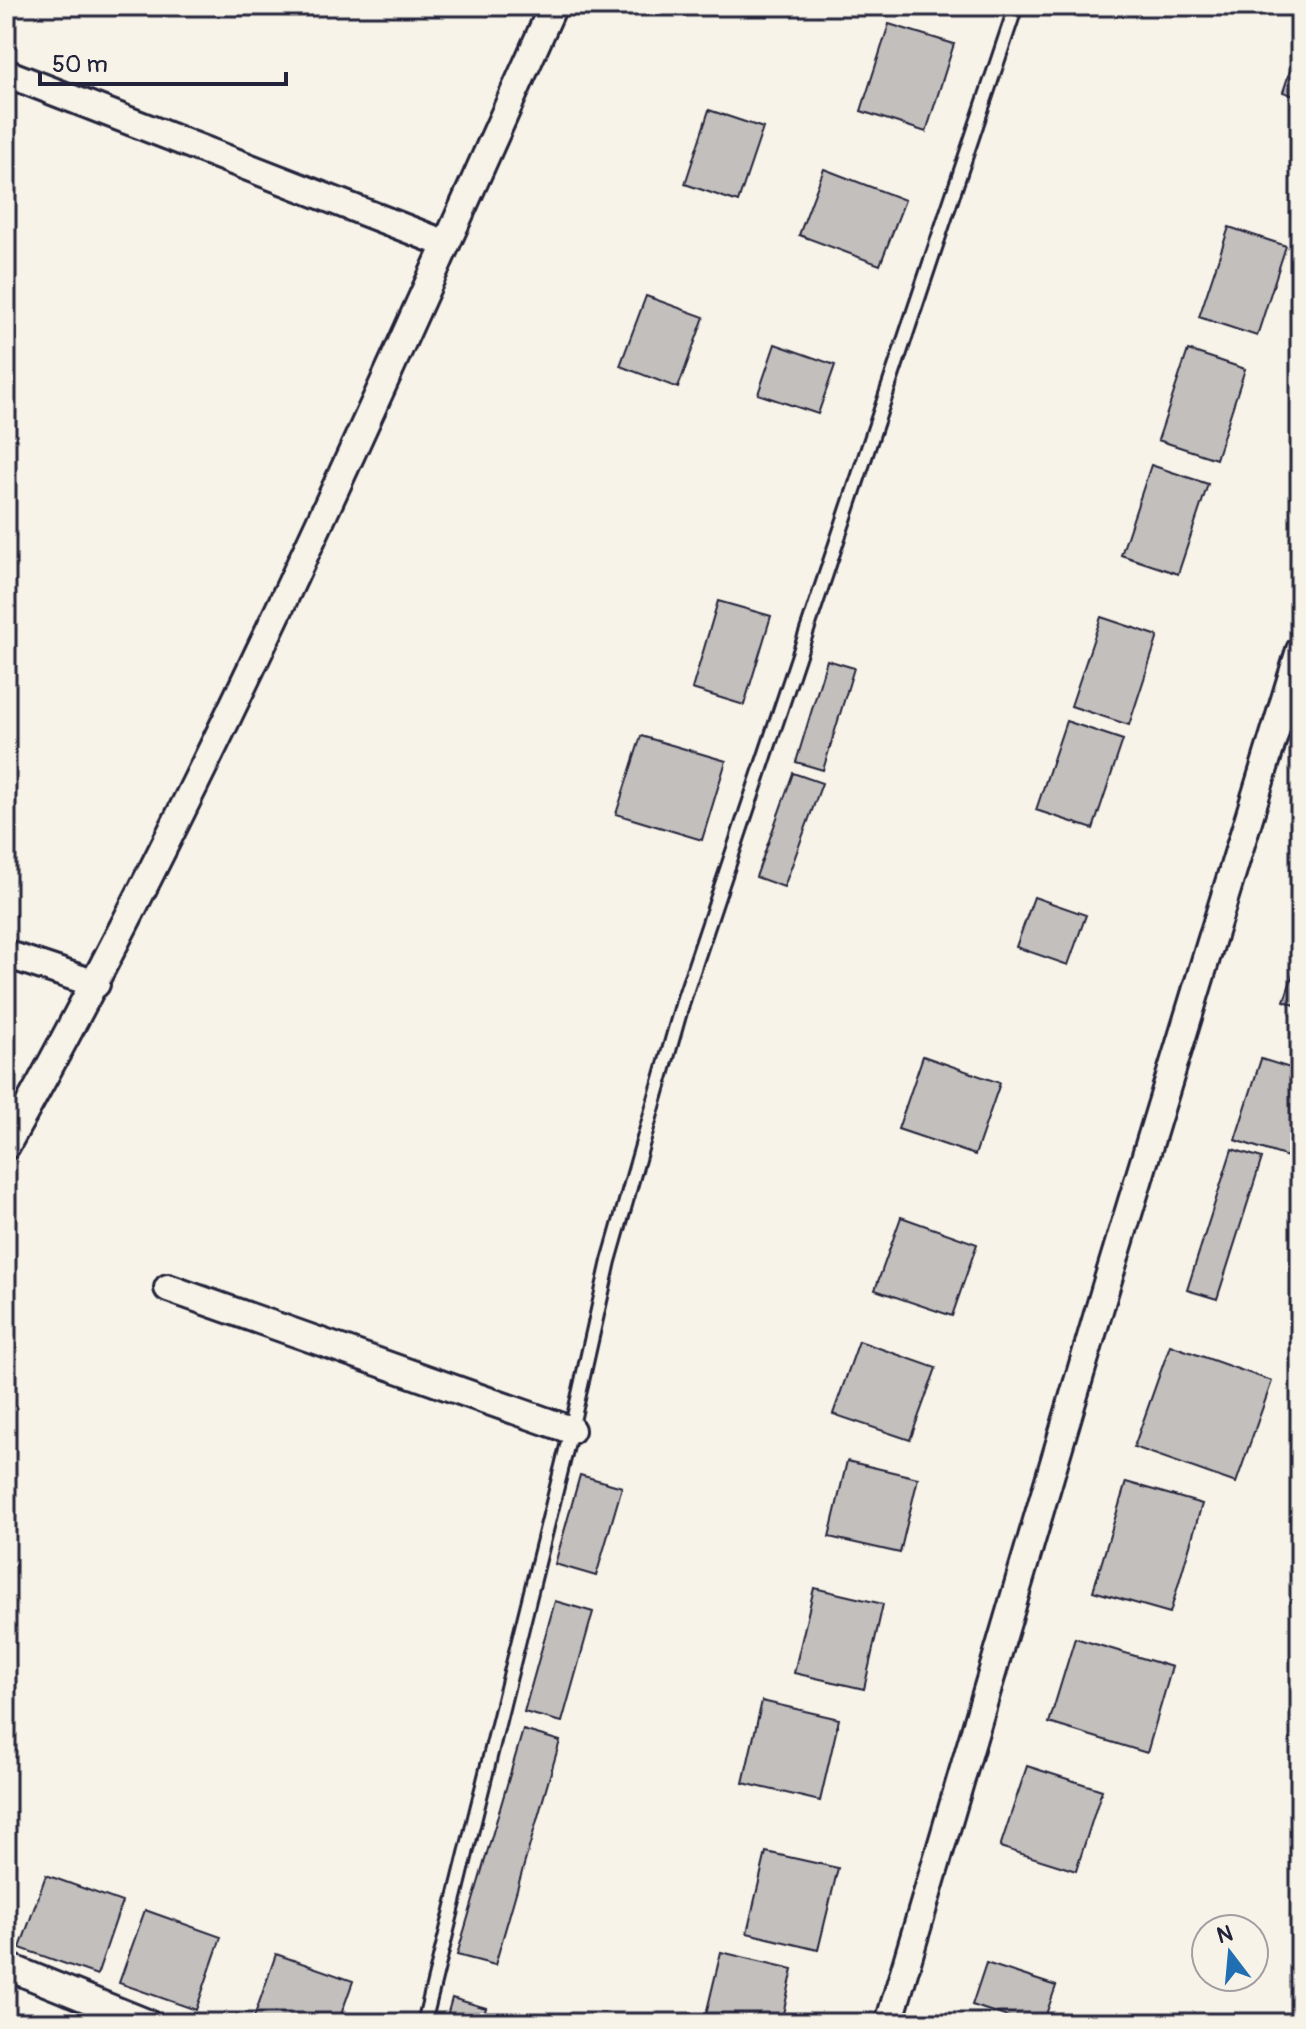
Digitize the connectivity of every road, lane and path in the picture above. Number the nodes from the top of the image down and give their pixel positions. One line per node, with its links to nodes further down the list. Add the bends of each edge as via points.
1 (553, 6): 4 (street)
2 (1016, 6): 10 (lane, via 684,998 609,1261)
3 (6, 73): 4 (street)
4 (446, 244): 7 (street, via 270,633)
5 (1300, 650): 14 (street)
6 (6, 954): 7 (street)
7 (96, 984): 8 (street)
8 (6, 1146)
9 (168, 1288): 10 (street)
10 (571, 1430): 13 (lane)
11 (6, 1966): 12 (street)
12 (147, 2023)
13 (424, 2023)
14 (889, 2023)

